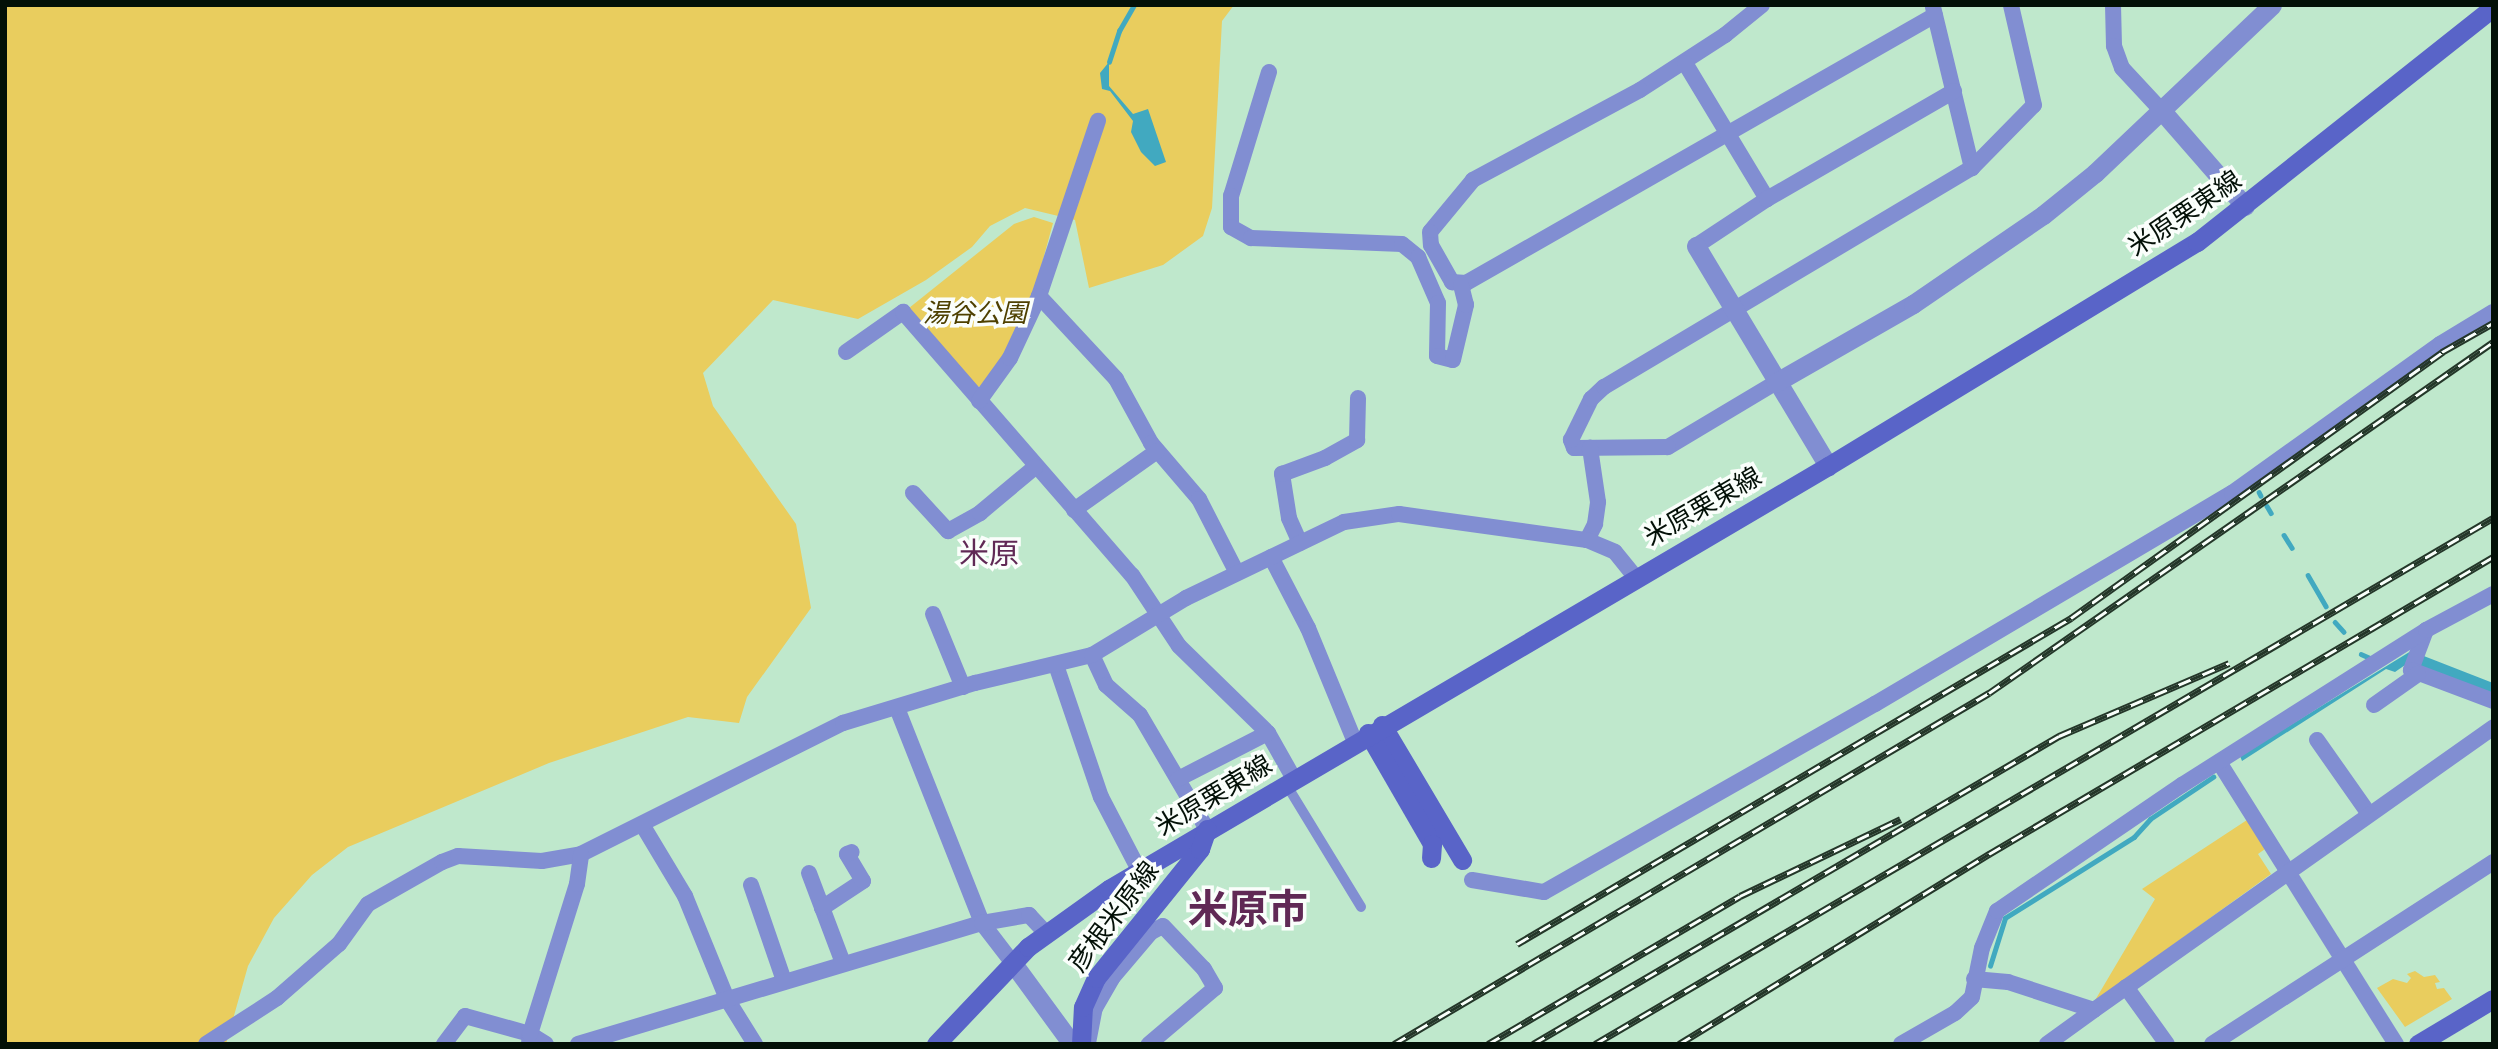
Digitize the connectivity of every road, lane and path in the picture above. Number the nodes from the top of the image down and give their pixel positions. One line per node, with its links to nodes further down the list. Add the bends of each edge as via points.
1 (1762, 5): 7 (street)
2 (2011, 5): 13 (street, via 2034,105)
3 (2113, 5): 10 (street, via 2114,46 2122,68)
4 (2272, 5): 10 (street)
5 (2493, 7): 15 (main road, 米原栗東線)
6 (1934, 10): 9 (street); 12 (street)
7 (1685, 63): 12 (street); 17 (street, via 1473,180 1429,237 1452,282)
8 (1269, 72): 17 (street, via 1231,195 1231,228 1251,238 1402,244 1418,257 1435,293 1441,321 1437,356 1453,360 1466,305)
9 (1954, 91): 13 (street); 14 (street)
10 (2162, 111): 15 (street); 22 (street, via 2095,173 2011,238 1913,304)
11 (1098, 121): 18 (street)
12 (1727, 135): 14 (street); 17 (street)
13 (1972, 168): 19 (street)
14 (1767, 199): 16 (street)
15 (2245, 206): 27 (main road, 米原栗東線, via 2197,242)
16 (1696, 246): 19 (street)
17 (1461, 285)
18 (1039, 296): 24 (street, via 1010,358); 26 (street, via 1116,379)
19 (1734, 310): 22 (street); 25 (street, via 1595,394 1571,440 1574,447)
20 (2493, 312): 65 (street, via 2440,344 2232,494 1875,705 1544,892)
21 (846, 352): 24 (street, via 903,312)
22 (1776, 383): 25 (street, via 1668,447); 27 (street)
23 (1358, 398): 32 (street, via 1357,440 1282,474 1289,518)
24 (979, 401): 28 (street)
25 (1590, 448): 31 (street, via 1598,502)
26 (1157, 451): 30 (street); 34 (street, via 1199,499)
27 (1828, 466): 35 (main road, 米原栗東線)
28 (1035, 467): 29 (street, via 979,513 948,531); 30 (street)
29 (913, 493)
30 (1074, 510): 38 (street, via 1132,575)
31 (1587, 540): 32 (street, via 1399,514 1344,522); 35 (street, via 1615,552)
32 (1300, 543): 33 (street)
33 (1271, 557): 34 (street); 49 (street)
34 (1237, 573): 38 (street)
35 (1634, 577): 49 (main road, 米原栗東線)
36 (2493, 594): 39 (street)
37 (933, 614): 43 (street)
38 (1161, 616): 40 (street); 48 (street, via 1179,646)
39 (2426, 630): 42 (street); 51 (street)
40 (1092, 655): 41 (street); 52 (street, via 1106,685 1140,715)
41 (1056, 665): 43 (street); 63 (street, via 1101,797)
42 (2414, 671): 44 (street); 45 (street)
43 (963, 687): 46 (street)
44 (2493, 701)
45 (2374, 705)
46 (897, 708): 55 (street, via 843,723); 69 (street)
47 (2493, 727): 54 (street)
48 (1268, 733): 52 (street); 53 (street)
49 (1368, 733): 53 (main road, 米原栗東線); 59 (main road, via 1432,844); 60 (main road)
50 (2317, 740): 54 (street)
51 (2219, 762): 62 (street); 74 (street, via 1997,911)
52 (1178, 779): 56 (street)
53 (1290, 781): 56 (main road, 米原栗東線); 67 (street)
54 (2369, 814): 62 (street)
55 (643, 826): 58 (street); 77 (street, via 685,896)
56 (1207, 829): 63 (main road, 米原栗東線); 88 (main road, 彦根米原線, via 1200,849 1106,964 1083,1007)
57 (852, 852): 68 (street, via 847,854 863,881)
58 (581, 854): 80 (street, via 577,884); 82 (street, via 542,861 458,856 413,876 368,904 339,944 277,998)
59 (1431, 858)
60 (1462, 860)
61 (2493, 862): 71 (street)
62 (2289, 871): 71 (street); 76 (street)
63 (1140, 872): 70 (main road, 米原栗東線)
64 (808, 873): 68 (street)
65 (1472, 880)
66 (751, 885): 75 (street)
67 (1361, 907)
68 (822, 908): 73 (street)
69 (982, 923): 70 (street, via 1029,915); 72 (street); 73 (street)
70 (1046, 933): 72 (main road, 米原栗東線)
71 (2345, 959): 94 (street); 95 (street)
72 (1012, 962): 86 (main road, 米原栗東線); 87 (street)
73 (843, 963): 75 (street)
74 (1974, 979): 79 (street, via 2008,982); 91 (street, via 1972,997 1955,1013)
75 (784, 981): 77 (street)
76 (2126, 987): 79 (street); 93 (street)
77 (727, 999): 81 (street); 85 (street)
78 (2493, 999): 96 (main road)
79 (2094, 1010): 92 (street)
80 (530, 1039): 83 (street, via 465,1016); 84 (street)
81 (749, 1042)
82 (206, 1044)
83 (444, 1044)
84 (546, 1044)
85 (578, 1044)
86 (936, 1044)
87 (1072, 1044)
88 (1082, 1044)
89 (1088, 1044): 90 (street, via 1095,1008 1112,978 1151,932 1163,926 1204,969 1215,988)
90 (1149, 1044)
91 (1901, 1044)
92 (2047, 1044)
93 (2167, 1044)
94 (2212, 1044)
95 (2396, 1044)
96 (2418, 1044)

